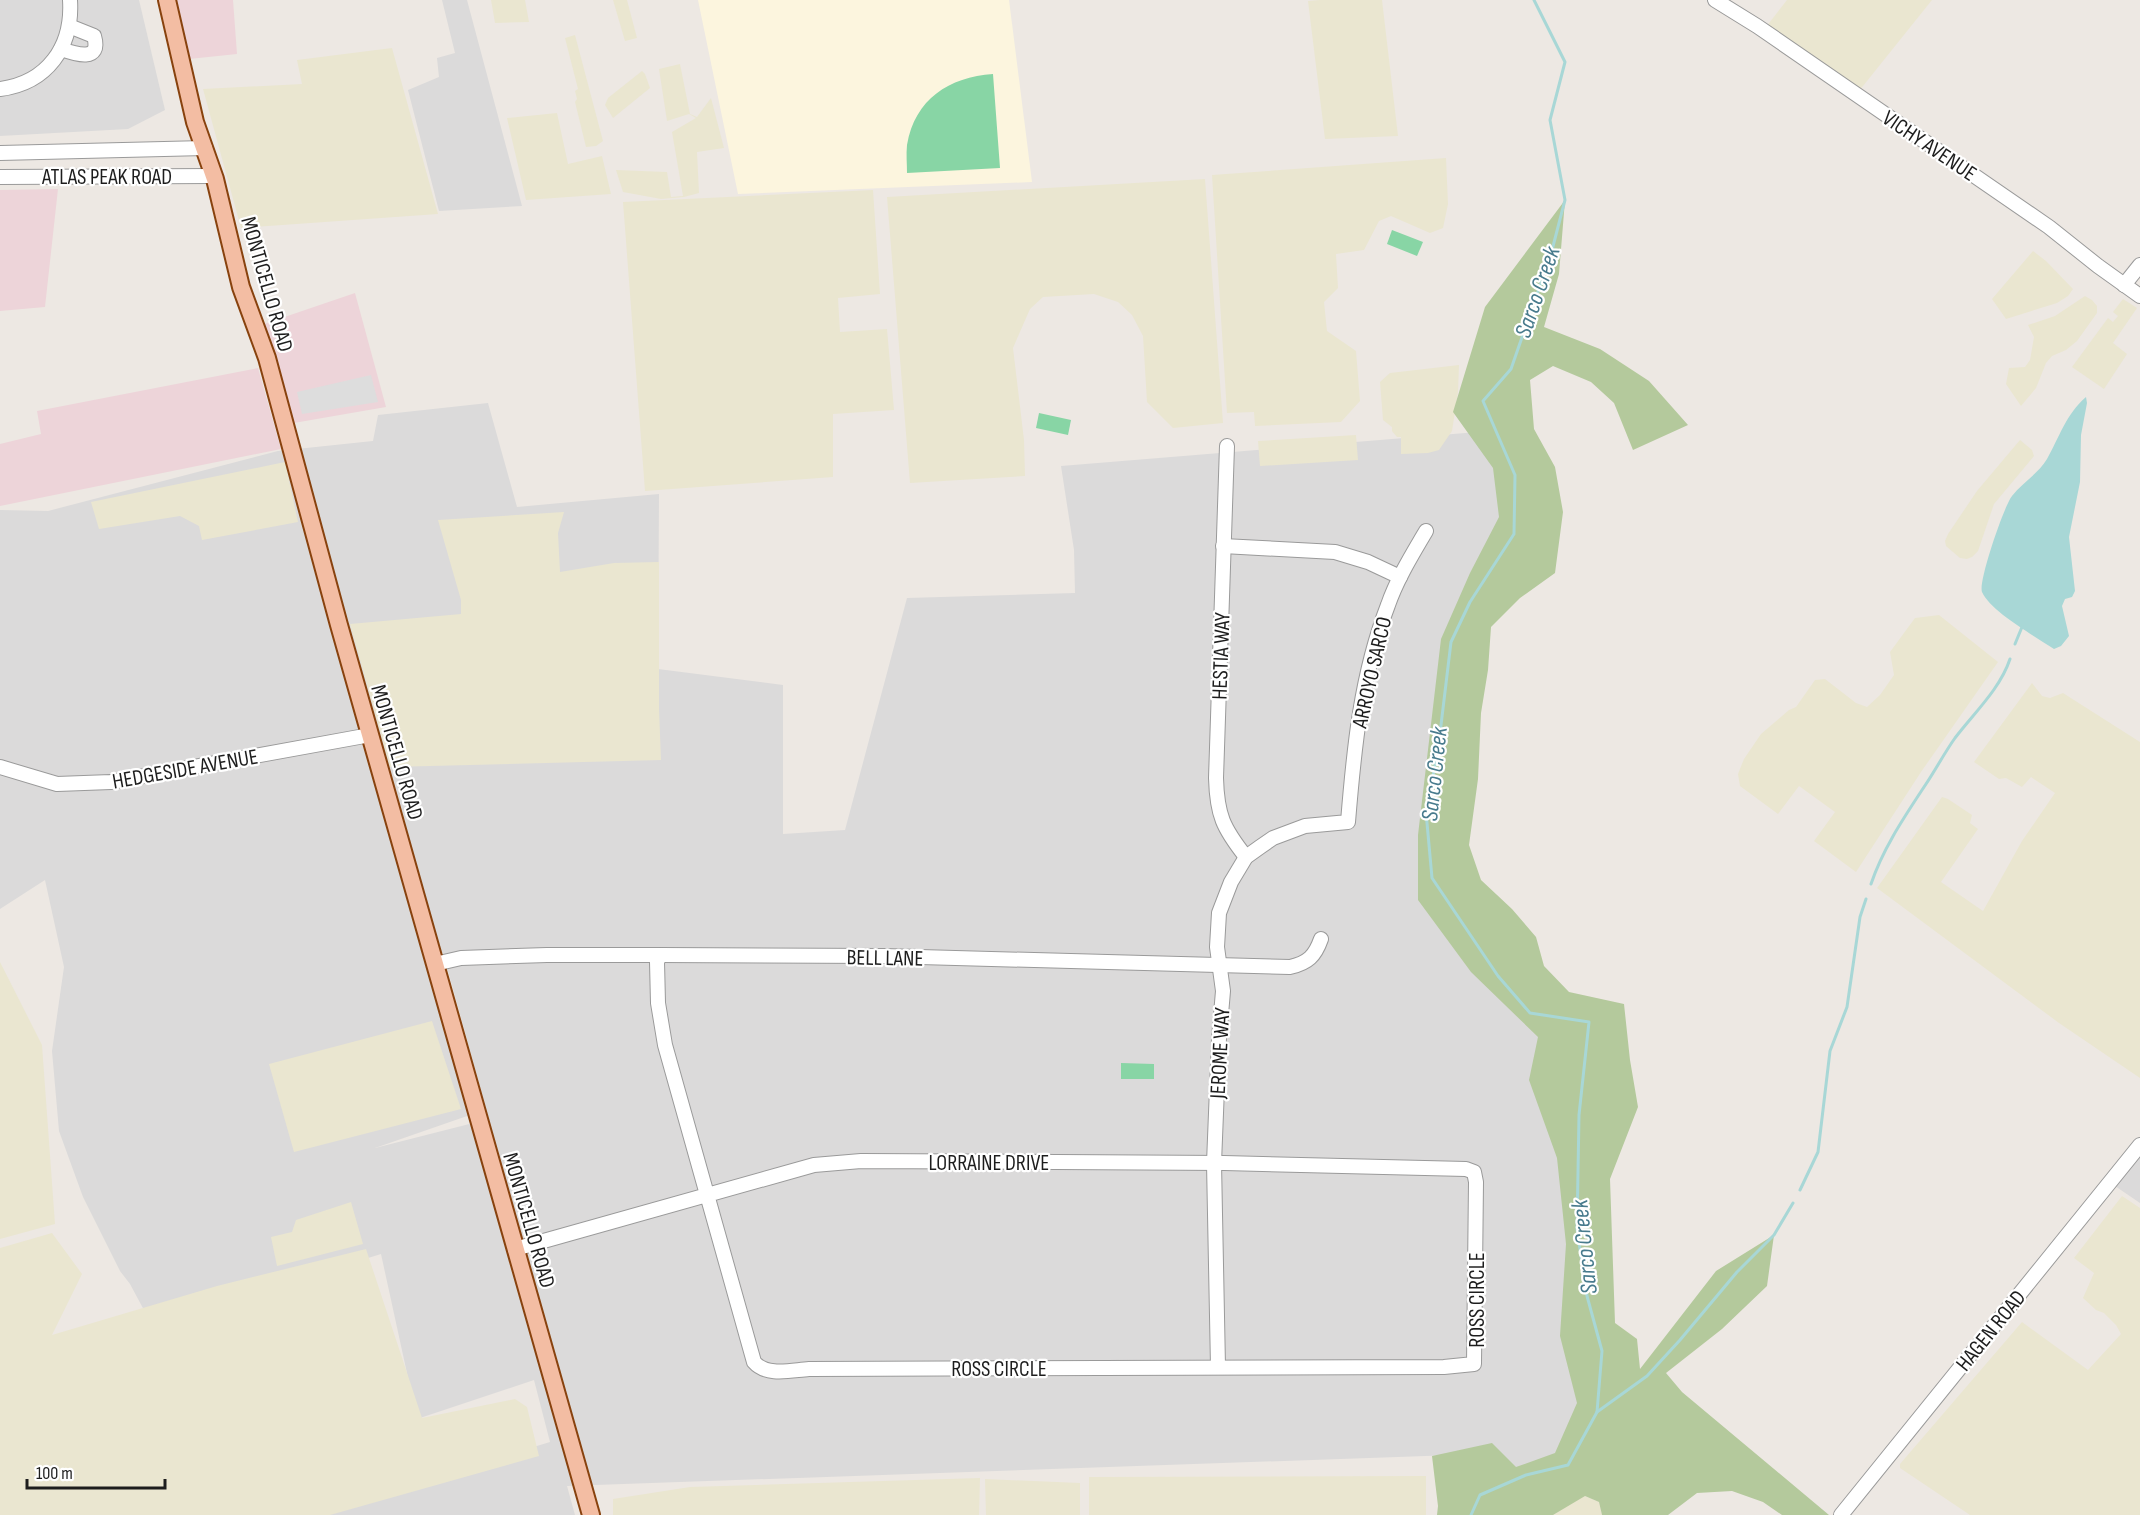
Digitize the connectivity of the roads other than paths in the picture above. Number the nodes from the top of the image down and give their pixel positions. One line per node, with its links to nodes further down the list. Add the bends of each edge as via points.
1 (70, 0): 4 (street)
2 (166, 0): 7 (main road, MONTICELLO ROAD)
3 (1715, 0): 12 (street, VICHY AVENUE, via 2049,226)
4 (69, 26): 5 (street); 5 (street, via 88,32 96,43 88,55)
5 (61, 49): 6 (street, via 35,78 23,85)
6 (0, 89)
7 (204, 148): 8 (street, ATLAS PEAK ROAD); 9 (main road, MONTICELLO ROAD)
8 (0, 153)
9 (214, 176): 10 (street, ATLAS PEAK ROAD); 18 (main road, MONTICELLO ROAD, via 241,287 267,358)
10 (0, 177)
11 (2140, 265): 12 (street)
12 (2124, 285): 13 (street, VICHY AVENUE)
13 (2140, 296)
14 (1227, 446): 16 (street, HESTIA WAY)
15 (1426, 531): 17 (street, ARROYO SARCO)
16 (1223, 546): 17 (street, via 1335,552); 21 (street, HESTIA WAY, via 1216,803 1223,825)
17 (1400, 577): 20 (street, ARROYO SARCO, via 1379,630 1362,692)
18 (370, 735): 19 (street, HEDGESIDE AVENUE, via 111,782 57,784); 24 (main road, MONTICELLO ROAD)
19 (0, 767)
20 (1348, 822): 21 (street, JEROME WAY, via 1305,826 1273,838)
21 (1246, 857): 25 (street, JEROME WAY, via 1219,914)
22 (1321, 939): 25 (street, BELL LANE, via 1312,957 1302,964)
23 (660, 955): 24 (street, BELL LANE, via 472,958); 25 (street, BELL LANE); 29 (street, ROSS CIRCLE, via 660,1021)
24 (435, 964): 30 (main road, MONTICELLO ROAD)
25 (1218, 965): 27 (street, JEROME WAY, via 1223,991)
26 (2140, 1145): 33 (street, HAGEN ROAD)
27 (1214, 1163): 28 (street, LORRAINE DRIVE); 29 (street, LORRAINE DRIVE, via 861,1161 813,1165); 31 (street, JEROME WAY)
28 (1474, 1172): 31 (street, ROSS CIRCLE, via 1474,1364)
29 (706, 1195): 30 (street, LORRAINE DRIVE); 31 (street, ROSS CIRCLE, via 754,1362 759,1368)
30 (515, 1249): 32 (main road, MONTICELLO ROAD)
31 (1218, 1367)
32 (591, 1515)
33 (1841, 1515)

